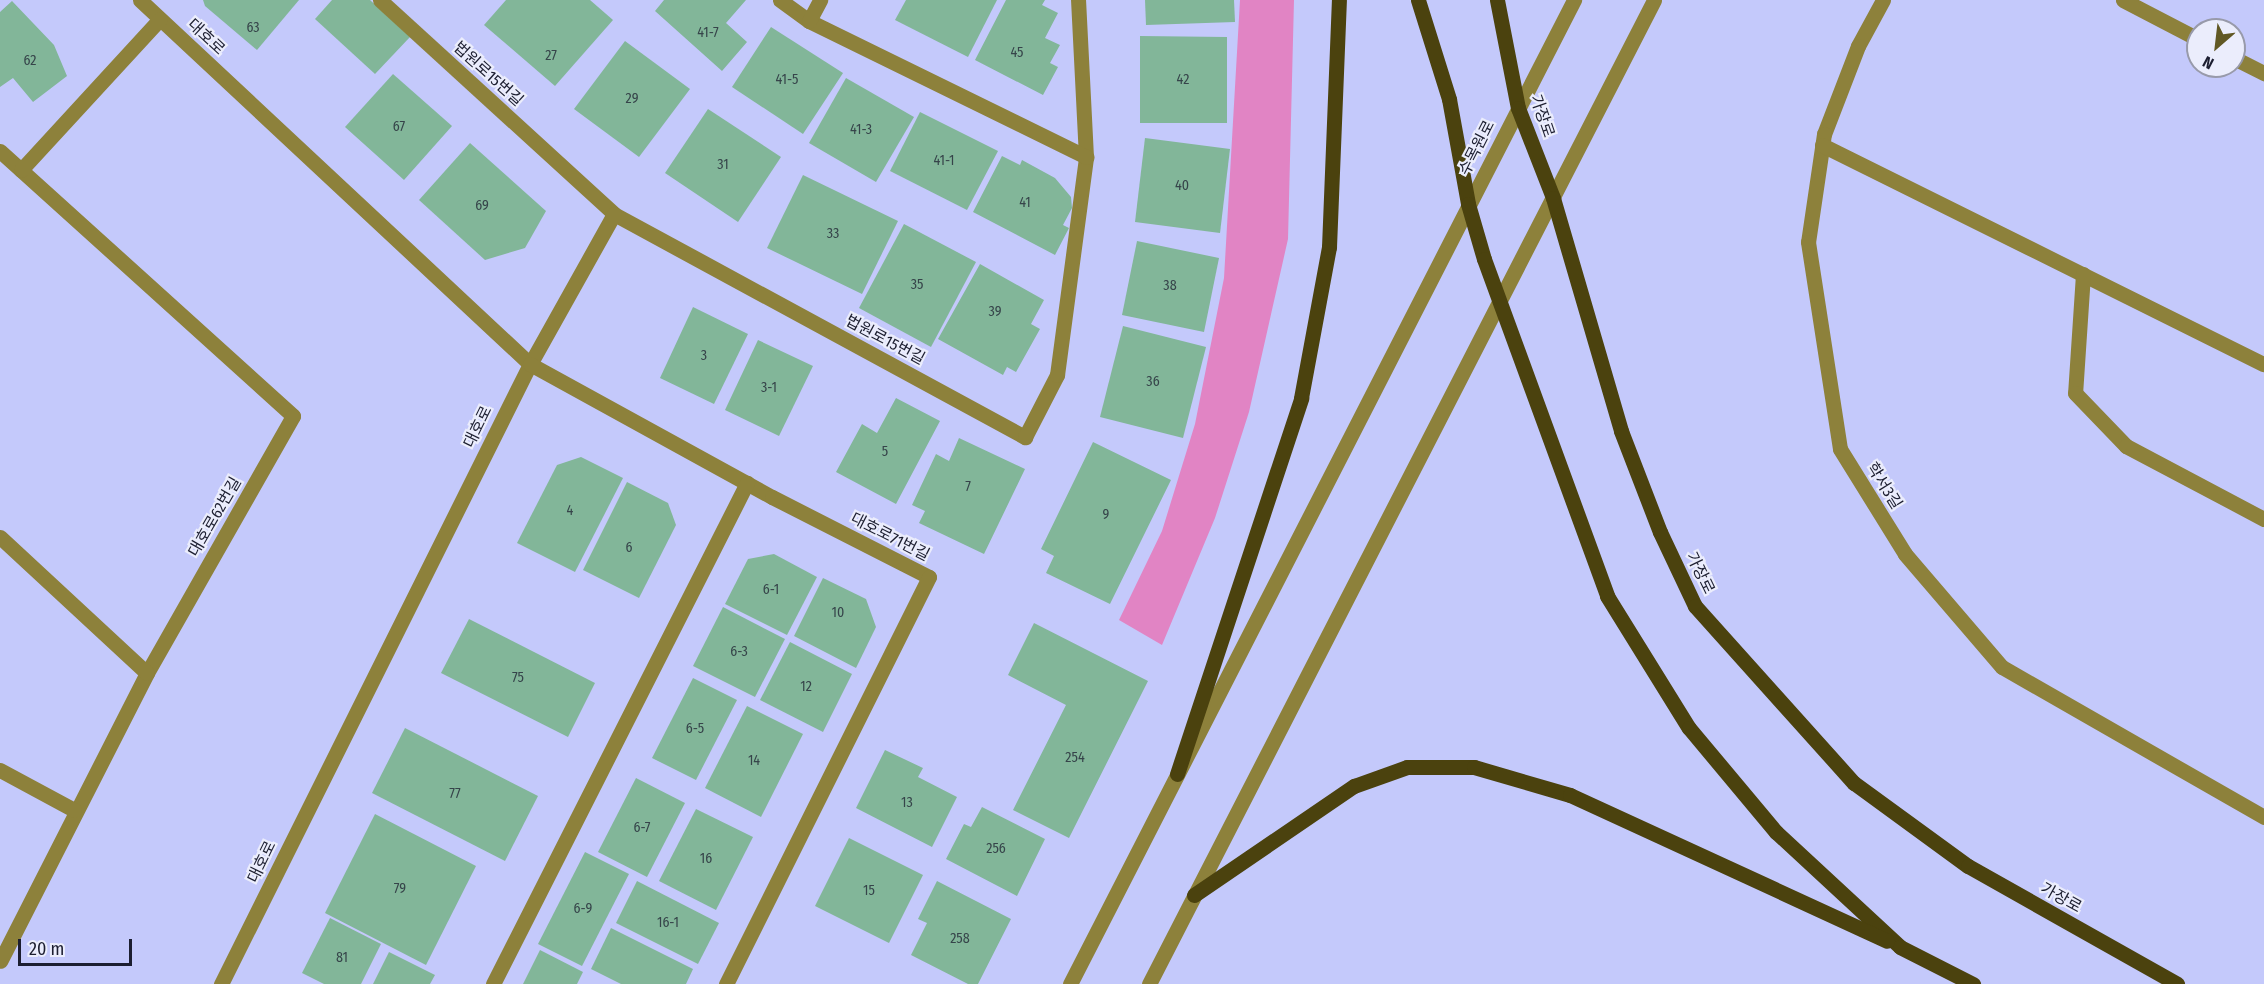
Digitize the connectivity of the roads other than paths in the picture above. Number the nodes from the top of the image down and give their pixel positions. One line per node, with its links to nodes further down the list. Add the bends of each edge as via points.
1 (140, 0): 13 (street, 대호로)
2 (380, 0): 25 (street, 법원로15번길)
3 (780, 0): 14 (street)
4 (820, 0): 14 (street)
5 (1078, 0): 21 (street, 법원로15번길)
6 (1339, 0): 35 (main road, via 1329,247 1301,398)
7 (1418, 0): 24 (main road, via 1449,99)
8 (1497, 0): 18 (main road, 가장로)
9 (1574, 0): 18 (street, 수목원로)
10 (1654, 0): 23 (street)
11 (1883, 0): 19 (street, 학서3길, via 1858,46)
12 (2122, 0): 15 (street)
13 (160, 19): 22 (street); 28 (street, 대호로)
14 (810, 21): 21 (street)
15 (2186, 33)
16 (2246, 64): 17 (street)
17 (2264, 73)
18 (1518, 108): 23 (main road, 가장로); 24 (street, 수목원로)
19 (1822, 145): 26 (street); 37 (street, 학서3길, via 1808,242 1840,449 1905,554 2002,667)
20 (0, 151): 22 (street, 대호로62번길)
21 (1086, 157): 25 (street, 법원로15번길, via 1057,375 1025,436)
22 (21, 170): 33 (street, 대호로62번길, via 294,416)
23 (1553, 198): 27 (street); 47 (main road, 가장로, via 1621,432 1660,532 1695,606 1854,783 1968,866)
24 (1468, 204): 27 (main road); 35 (street, 수목원로)
25 (614, 214): 28 (street)
26 (2083, 274): 29 (street); 31 (street, via 2075,393 2126,447)
27 (1500, 302): 38 (street); 39 (main road, via 1607,596 1696,737 1776,832)
28 (530, 364): 30 (street, 대호로71번길); 41 (street, 대호로)
29 (2264, 364)
30 (747, 483): 42 (street); 43 (street, 대호로71번길, via 929,577)
31 (2264, 519)
32 (0, 537): 33 (street)
33 (147, 673): 36 (street, 대호로62번길)
34 (0, 770): 36 (street)
35 (1177, 774): 44 (street, 수목원로)
36 (74, 810): 40 (street, 대호로62번길)
37 (2264, 817)
38 (1194, 895): 39 (main road, via 1354,786 1407,767 1474,767 1570,795); 45 (street)
39 (1900, 947): 46 (main road)
40 (0, 961)
41 (221, 984)
42 (493, 984)
43 (726, 984)
44 (1071, 984)
45 (1149, 984)
46 (1973, 984)
47 (2177, 984)

